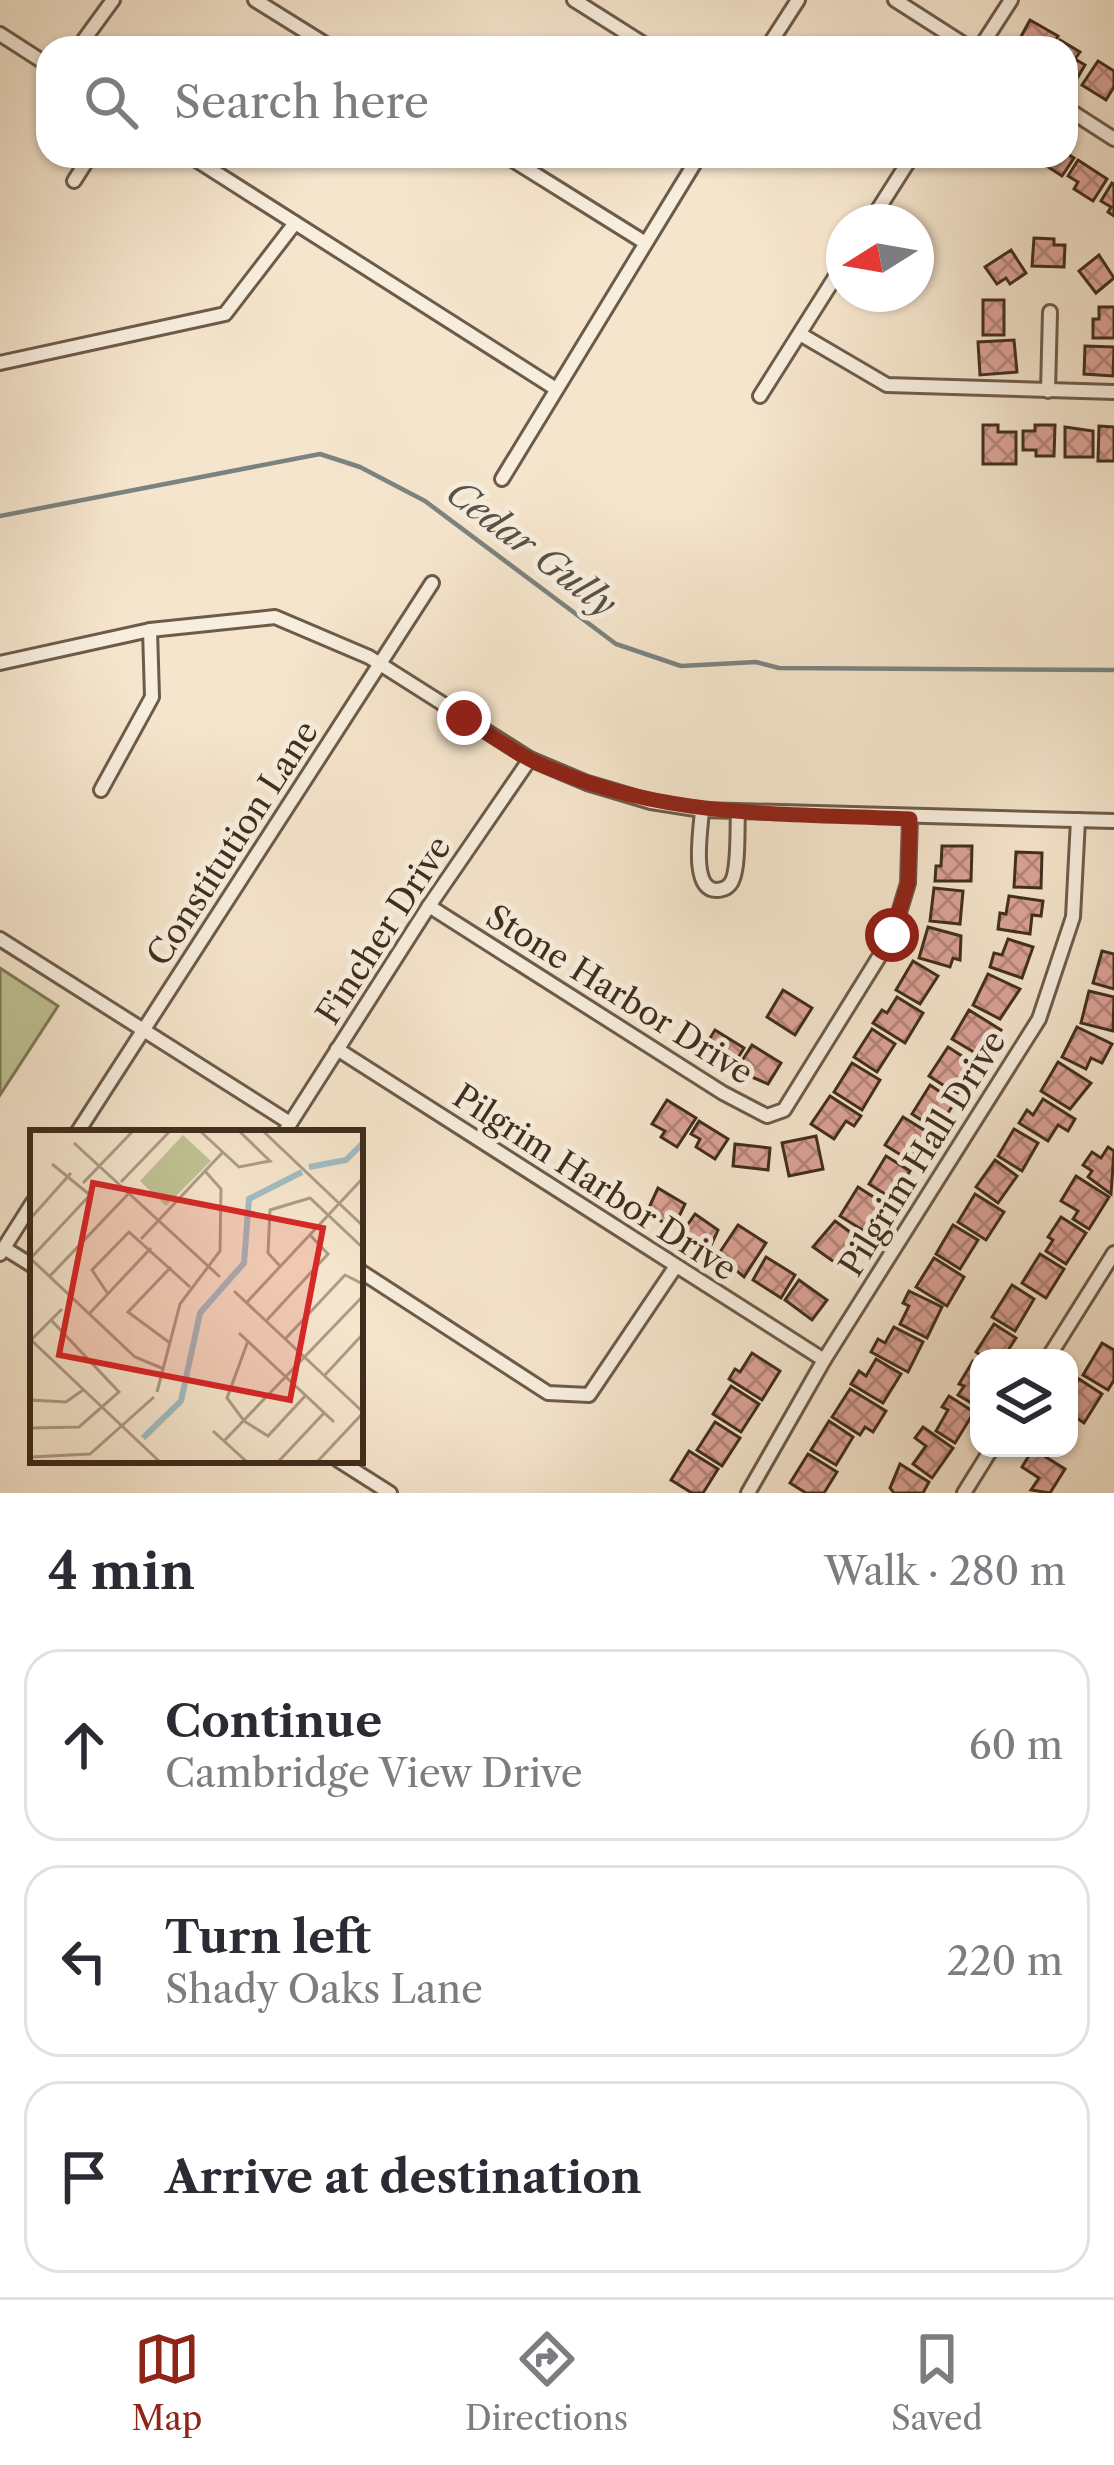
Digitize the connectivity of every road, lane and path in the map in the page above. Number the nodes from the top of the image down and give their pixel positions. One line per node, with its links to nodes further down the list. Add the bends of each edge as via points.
1 (113, 0): 8 (street)
2 (255, 0): 9 (street)
3 (574, 0): 10 (street)
4 (798, 0): 11 (street)
5 (895, 0): 12 (street)
6 (1011, 0): 13 (street)
7 (0, 34): 14 (street)
8 (87, 36)
9 (313, 36)
10 (631, 36)
11 (775, 36)
12 (951, 36)
13 (988, 36)
14 (36, 56)
15 (1078, 116): 16 (street)
16 (1114, 139)
17 (82, 168): 22 (street)
18 (209, 168): 24 (street)
19 (525, 168): 25 (street)
20 (691, 168): 25 (street)
21 (904, 168): 23 (street)
22 (74, 181)
23 (881, 204)
24 (295, 223): 29 (street, via 225,314); 30 (street)
25 (644, 242): 30 (street)
26 (826, 292): 28 (street)
27 (1049, 311): 31 (street)
28 (800, 334): 31 (street, via 887,385); 33 (street)
29 (0, 363)
30 (556, 389): 34 (street)
31 (1048, 391): 32 (street)
32 (1114, 392)
33 (760, 396)
34 (502, 479)
35 (432, 583): 38 (street, Constitution Lane)
36 (150, 629): 37 (street); 38 (street, via 274,617); 40 (street, via 152,698)
37 (0, 663)
38 (382, 664): 39 (street); 48 (street, Constitution Lane)
39 (530, 760): 41 (street, via 651,802); 46 (street, Fincher Drive)
40 (101, 790)
41 (702, 810): 42 (street); 42 (street, via 699,876 715,890 733,880)
42 (738, 812): 43 (street)
43 (910, 819): 44 (street); 46 (street, Stone Harbor Drive, via 908,883 892,935 784,1110 767,1116)
44 (1078, 820): 45 (street); 59 (street, Pilgrim Hall Drive, via 1072,917 1039,1019)
45 (1114, 821)
46 (429, 906): 49 (street, Fincher Drive)
47 (0, 939): 48 (street)
48 (143, 1029): 50 (street); 51 (street, Constitution Lane)
49 (338, 1049): 50 (street, Fincher Drive); 56 (street, Pilgrim Harbor Drive)
50 (287, 1128)
51 (79, 1130)
52 (30, 1207): 53 (street)
53 (2, 1251): 55 (street)
54 (1114, 1253): 58 (street)
55 (30, 1265)
56 (676, 1266): 57 (street, via 589,1396 548,1393); 59 (street, Pilgrim Harbor Drive)
57 (363, 1273)
58 (1054, 1349)
59 (824, 1360): 63 (street, Pilgrim Hall Drive)
60 (986, 1457): 64 (street)
61 (343, 1463): 62 (street)
62 (390, 1493)
63 (748, 1493)
64 (964, 1493)

